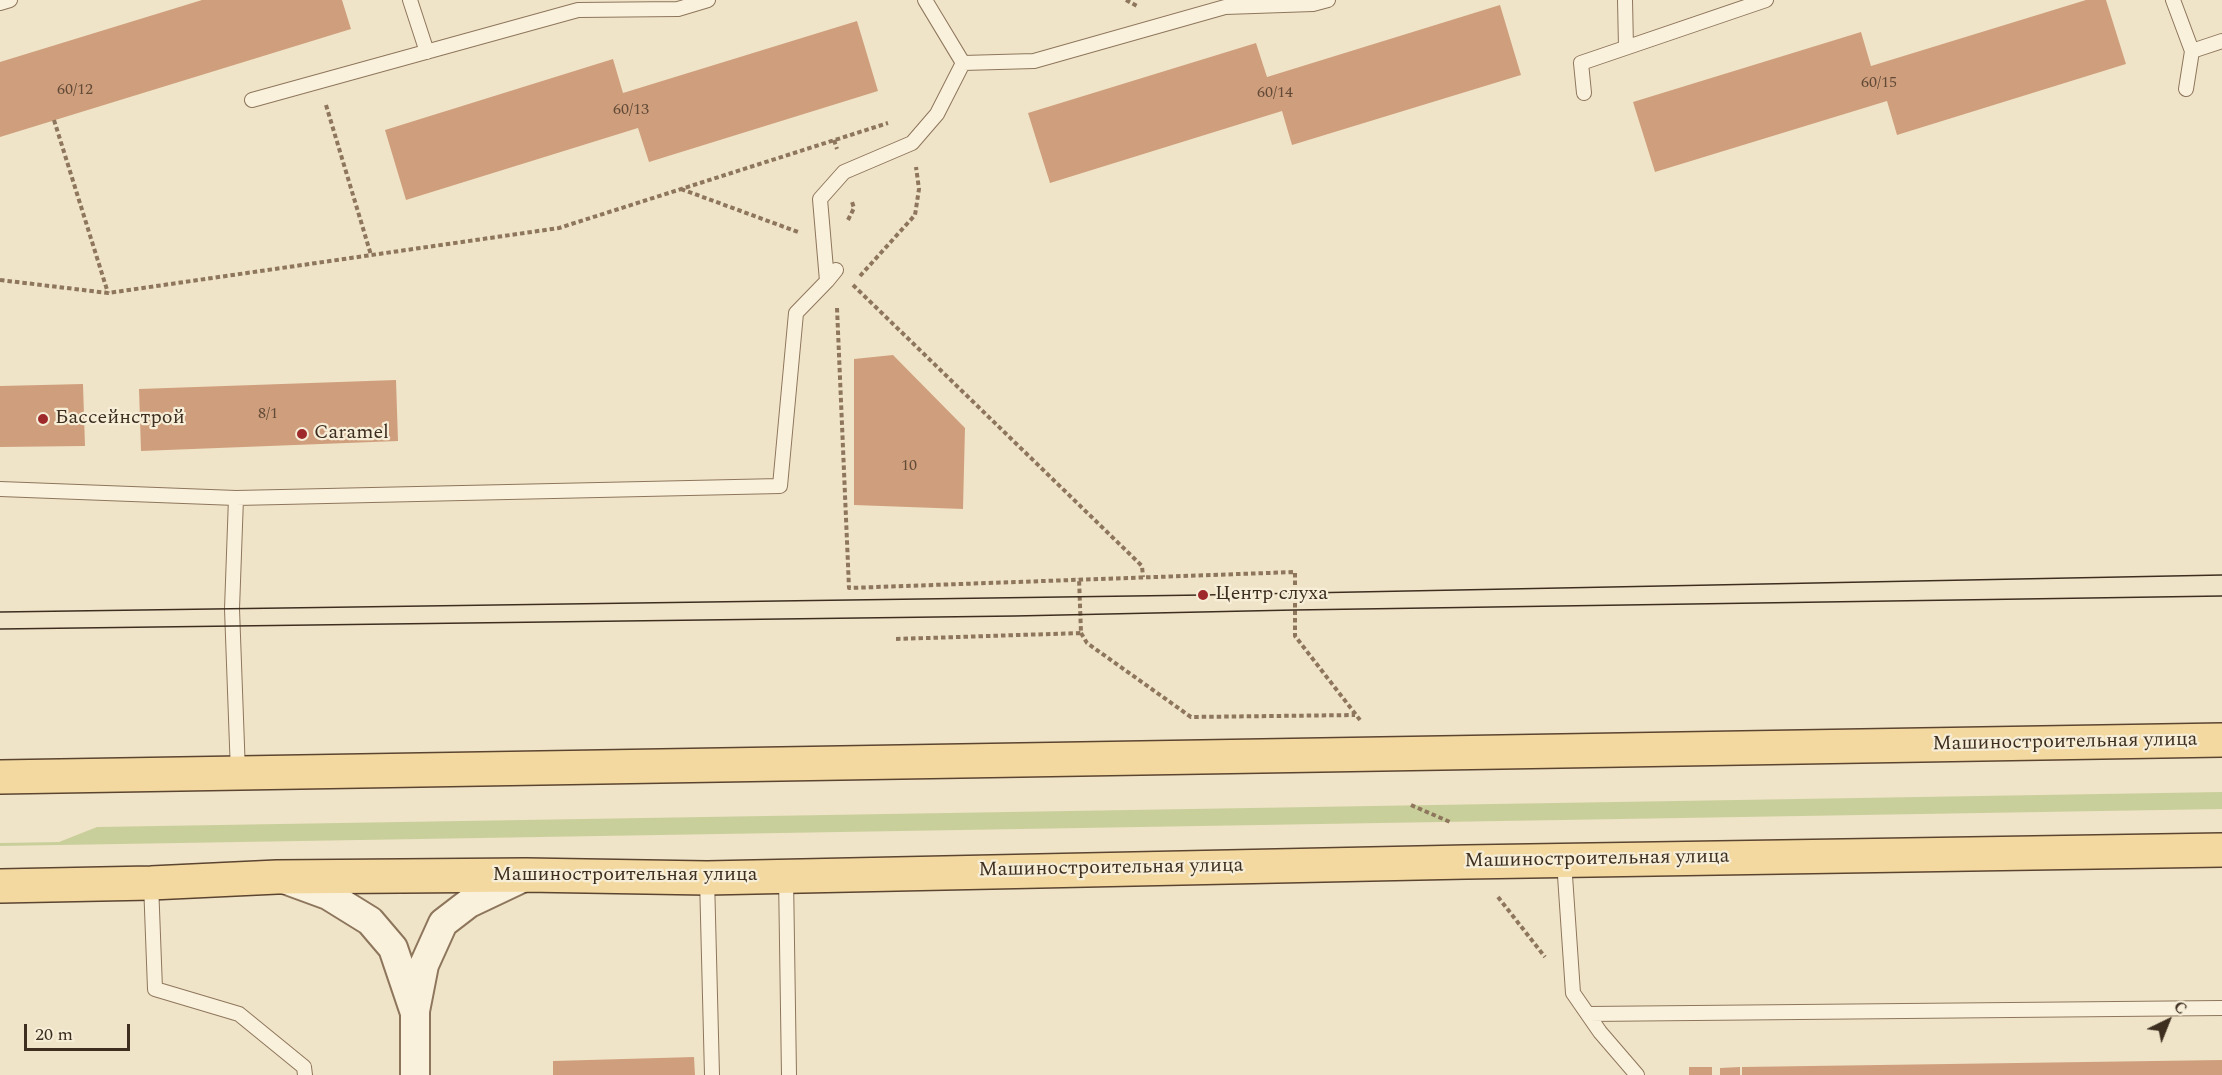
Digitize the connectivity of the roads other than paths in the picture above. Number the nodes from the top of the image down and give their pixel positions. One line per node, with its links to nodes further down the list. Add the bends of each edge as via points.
1 (10, 0): 9 (lane)
2 (410, 0): 13 (lane)
3 (708, 0): 13 (lane, via 678,9 578,10)
4 (925, 0): 14 (lane)
5 (1328, 0): 14 (lane, via 1225,7 1034,61)
6 (1625, 0): 11 (lane)
7 (1766, 0): 11 (lane)
8 (2173, 0): 12 (lane)
9 (0, 3)
10 (2222, 41): 12 (lane)
11 (1626, 46): 16 (lane, via 1581,63)
12 (2192, 51): 15 (lane)
13 (427, 52): 17 (lane)
14 (963, 63): 19 (lane, via 937,114 912,143 843,172 820,199)
15 (2186, 89)
16 (1584, 93)
17 (252, 100)
18 (836, 270): 19 (lane)
19 (828, 282): 21 (lane, via 796,313 780,486)
20 (0, 489): 21 (lane)
21 (236, 498): 23 (lane, via 232,609)
22 (2222, 740): 23 (main road, Машиностроительная улица)
23 (238, 773): 24 (main road, Машиностроительная улица)
24 (0, 777)
25 (2222, 850): 26 (main road, Машиностроительная улица)
26 (1564, 861): 28 (main road, Машиностроительная улица); 35 (lane, via 1573,993)
27 (526, 875): 29 (main road, Машиностроительная улица); 30 (main road, Машиностроительная улица); 34 (street, via 469,903 443,923 424,964)
28 (786, 876): 30 (main road, Машиностроительная улица); 39 (lane)
29 (277, 877): 31 (main road, Машиностроительная улица); 34 (street, via 328,895 370,921 393,948)
30 (707, 878): 38 (lane)
31 (152, 883): 32 (main road, Машиностроительная улица); 36 (lane, via 155,989 239,1014 304,1067)
32 (0, 886)
33 (2222, 1008): 35 (lane)
34 (415, 1011): 37 (street)
35 (1588, 1014): 40 (lane)
36 (305, 1075)
37 (416, 1075)
38 (712, 1075)
39 (789, 1075)
40 (1637, 1075)

